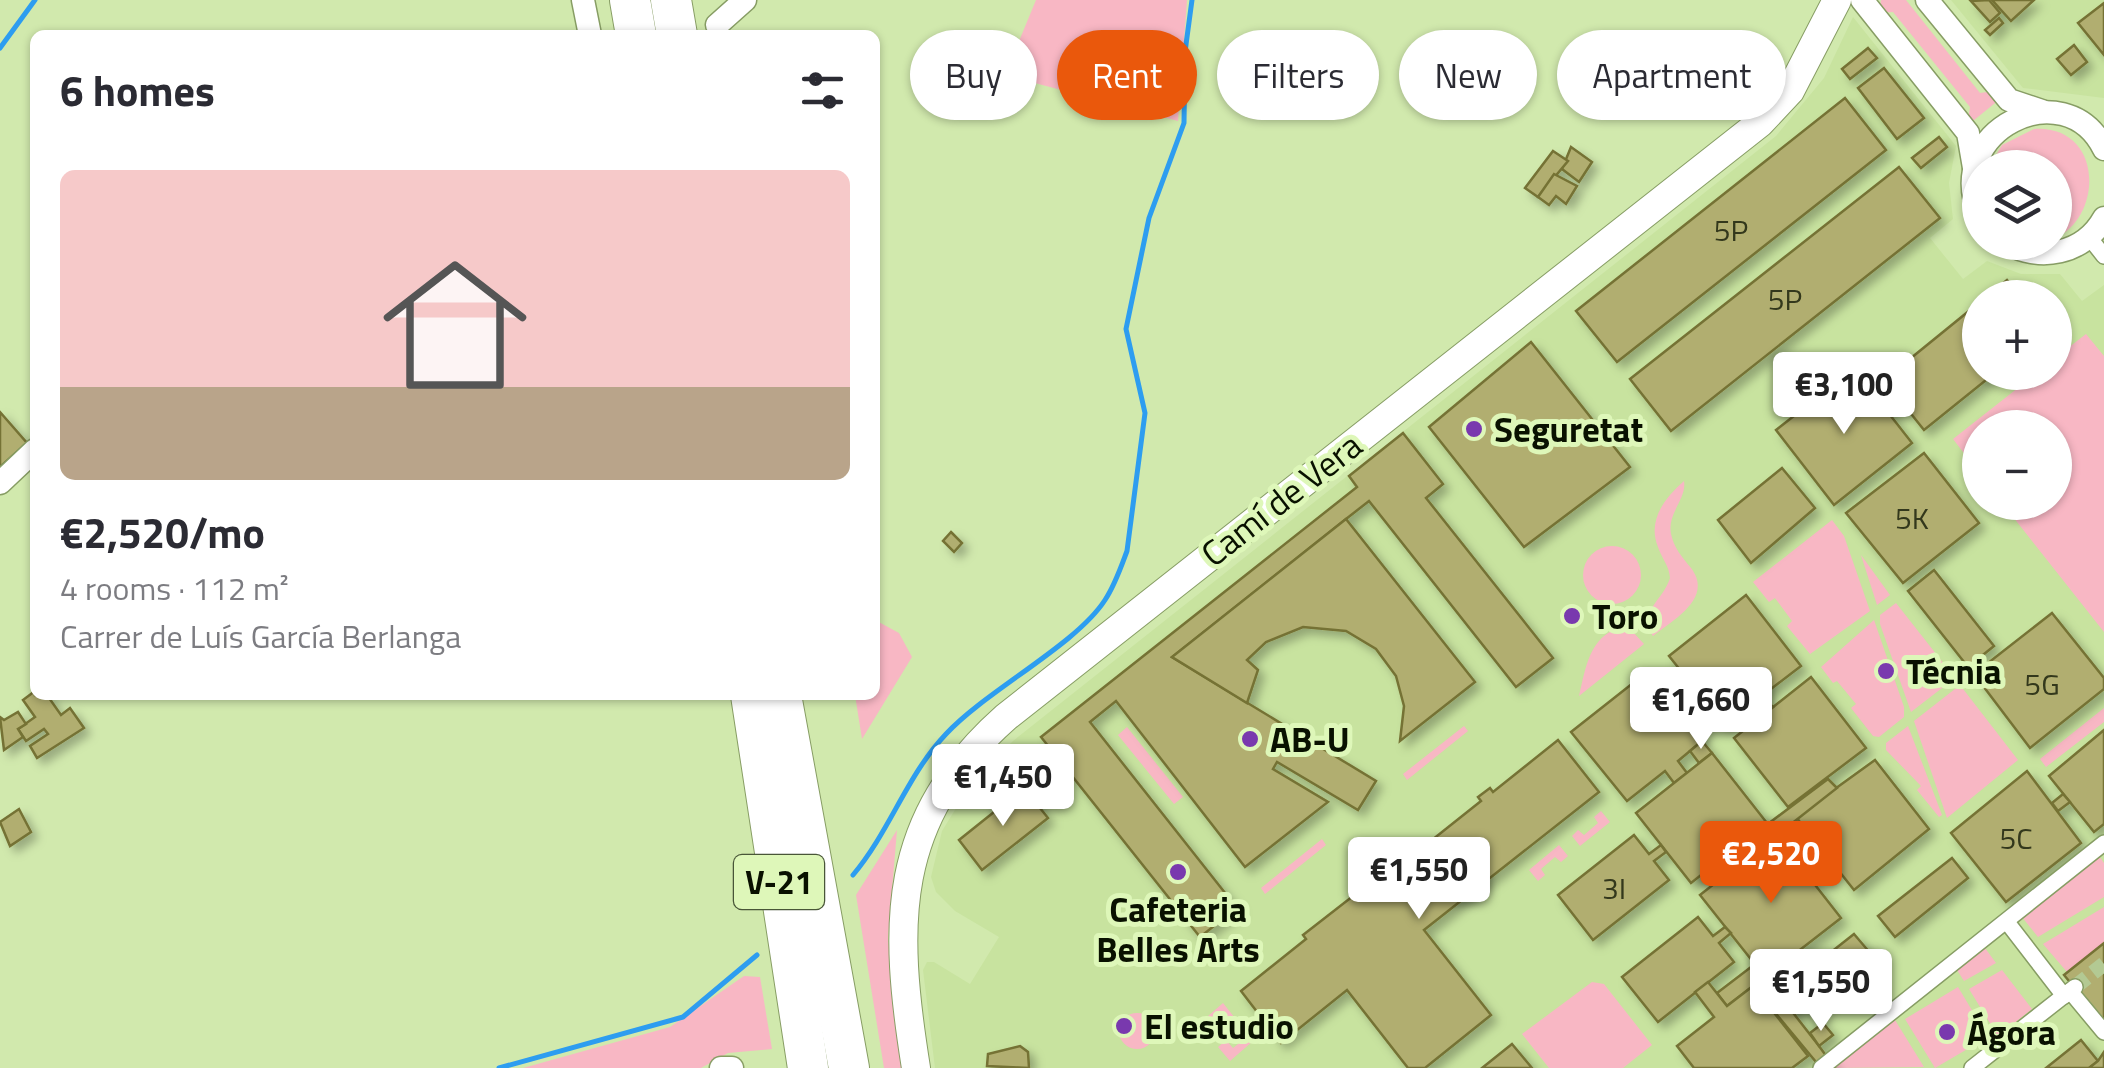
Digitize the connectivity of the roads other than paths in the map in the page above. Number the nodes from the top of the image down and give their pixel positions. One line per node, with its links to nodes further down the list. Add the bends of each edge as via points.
1 (583, 0): 9 (street)
2 (630, 0): 10 (highway)
3 (672, 0): 11 (highway)
4 (745, 0): 8 (street)
5 (1927, 0): 12 (street, via 2009,100)
6 (1866, 5): 7 (street, Camí de Vera); 15 (street, Camí de Vera, via 1968,134)
7 (1833, 9): 38 (street, Camí de Vera, via 1790,91 1760,122 966,754 933,801 909,868 903,980 919,1027)
8 (717, 26)
9 (589, 30)
10 (635, 30)
11 (676, 30)
12 (2055, 114): 13 (street); 14 (street, via 2085,126); 16 (street, via 2025,114 1992,134)
13 (2104, 117)
14 (2104, 149)
15 (1971, 150)
16 (1984, 150)
17 (2097, 227): 18 (street); 19 (street)
18 (2072, 242)
19 (2104, 256)
20 (30, 455): 21 (street)
21 (0, 483)
22 (732, 700): 34 (highway)
23 (751, 700): 35 (highway, V-21)
24 (783, 700): 26 (highway, V-21)
25 (2104, 842): 27 (street)
26 (820, 920): 36 (highway, V-21); 37 (highway)
27 (2007, 922): 28 (street); 30 (street)
28 (2070, 991): 29 (street); 31 (street)
29 (2104, 1032)
30 (1823, 1066)
31 (1976, 1067)
32 (721, 1068): 33 (street)
33 (732, 1068)
34 (788, 1068)
35 (808, 1068)
36 (840, 1068)
37 (848, 1068)
38 (916, 1068)

